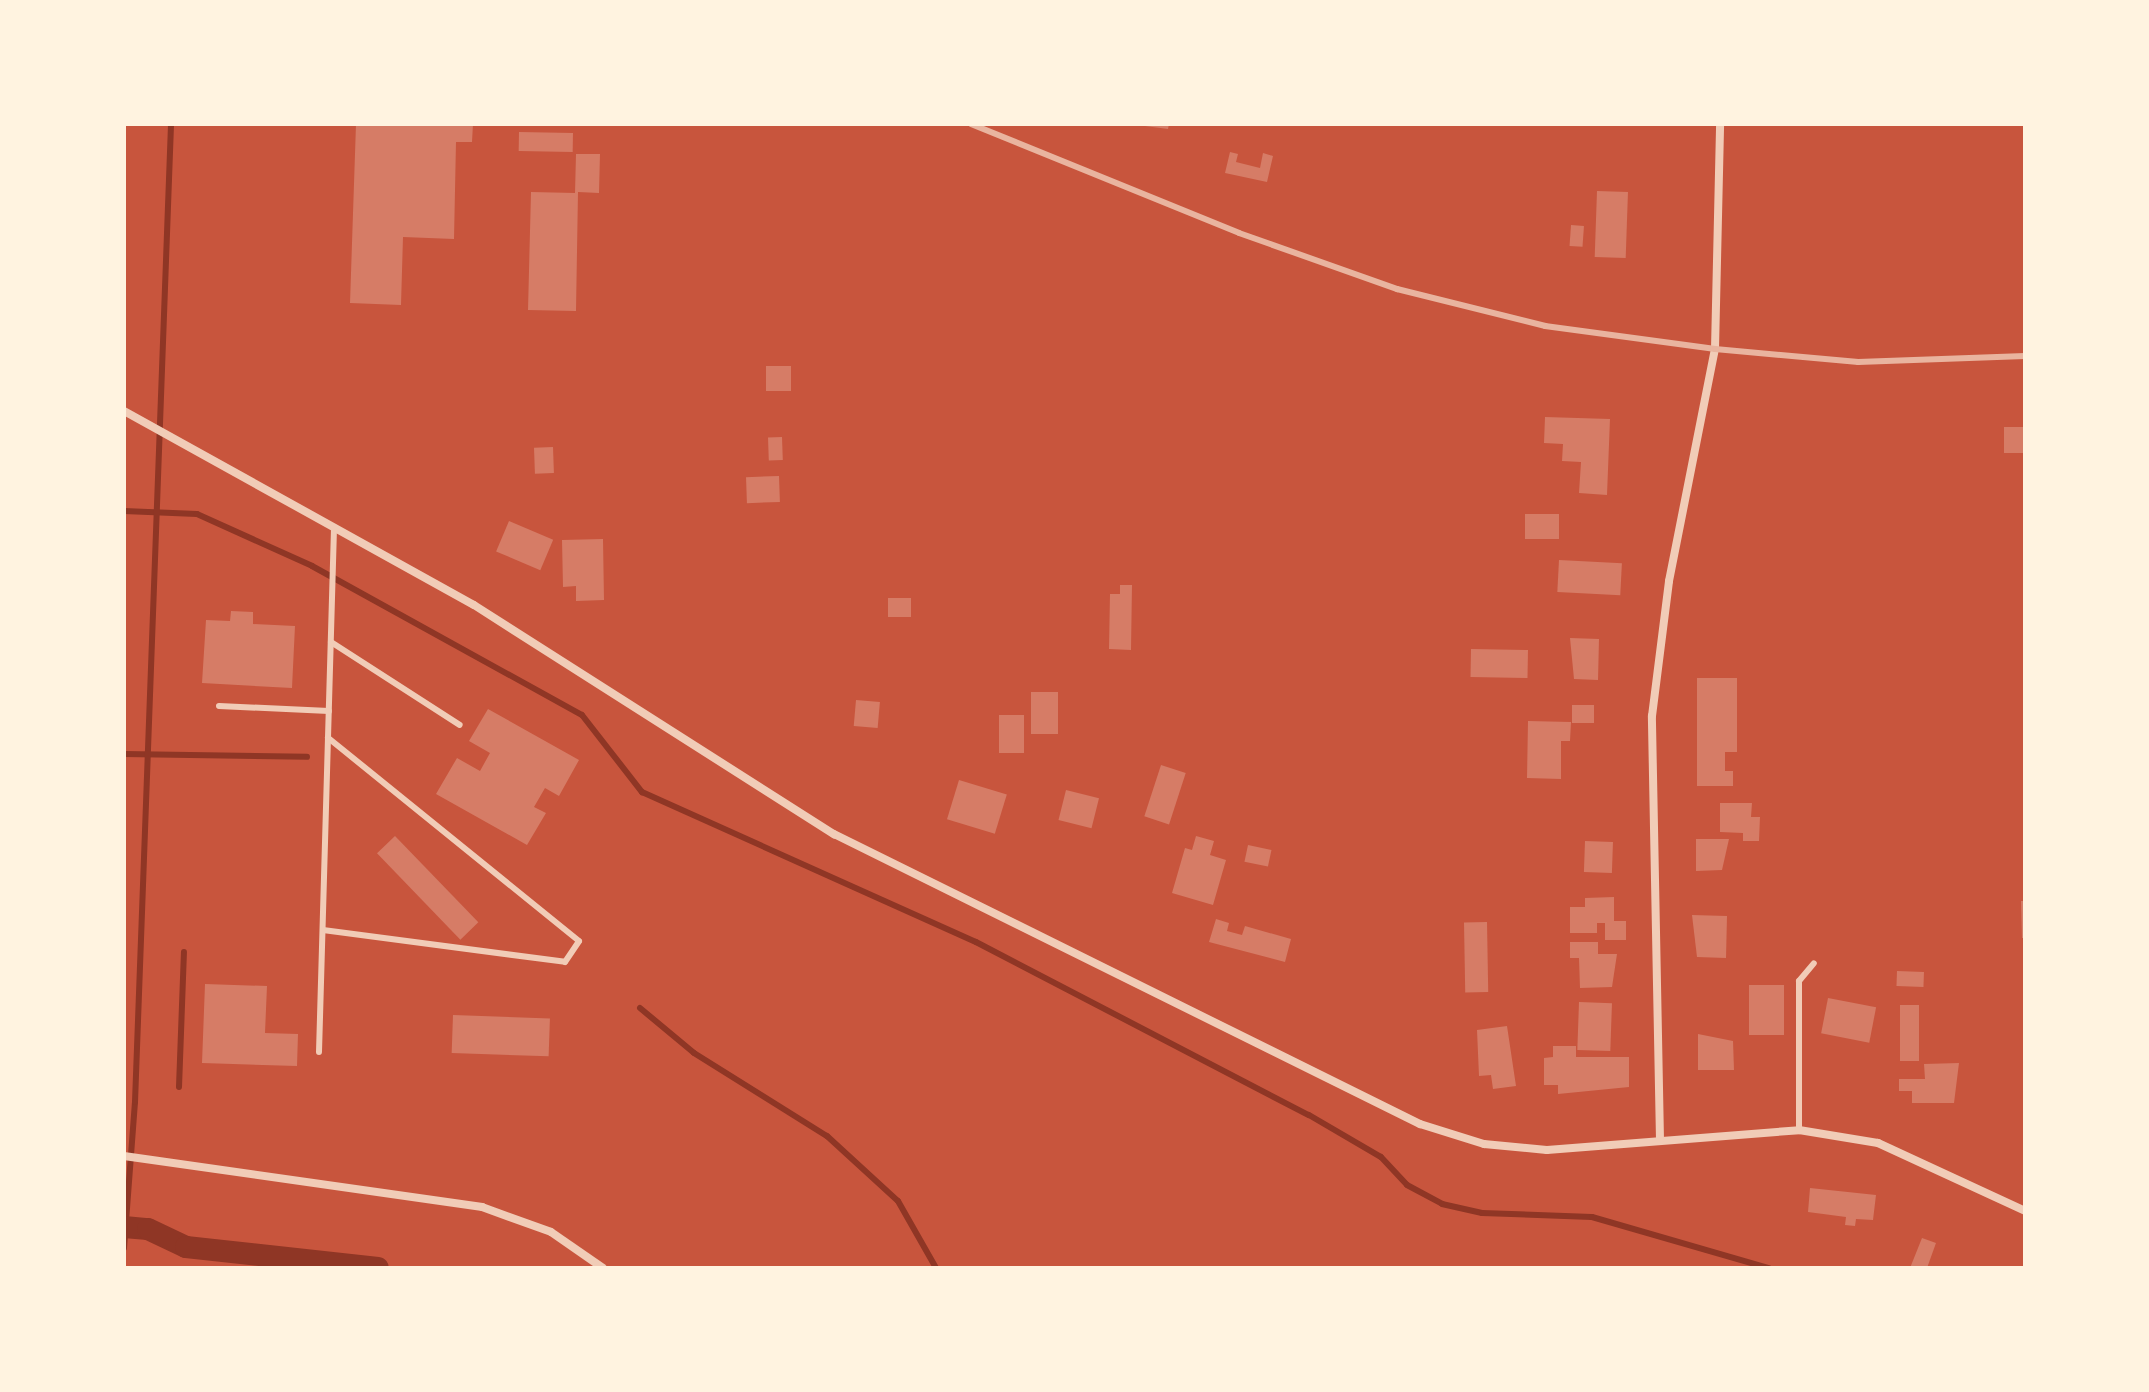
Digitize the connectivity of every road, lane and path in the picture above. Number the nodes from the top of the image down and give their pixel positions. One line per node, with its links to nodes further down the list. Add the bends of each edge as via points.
1 (1720, 124): 13 (street, via 1715,349 1669,581 1652,716)
2 (124, 411): 3 (street)
3 (334, 528): 4 (lane); 13 (street, via 474,605 834,834 1420,1124 1484,1144 1547,1150)
4 (331, 642): 6 (lane); 7 (lane)
5 (219, 706): 6 (lane)
6 (329, 711): 8 (lane)
7 (460, 725)
8 (328, 738): 9 (lane); 9 (lane, via 579,941 565,962)
9 (323, 930): 11 (lane)
10 (1814, 963): 12 (lane, via 1799,981)
11 (319, 1052)
12 (1799, 1130): 13 (street); 15 (street, via 1878,1143)
13 (1660, 1140)
14 (124, 1156): 16 (street, via 482,1207 551,1232)
15 (2025, 1211)
16 (603, 1268)

